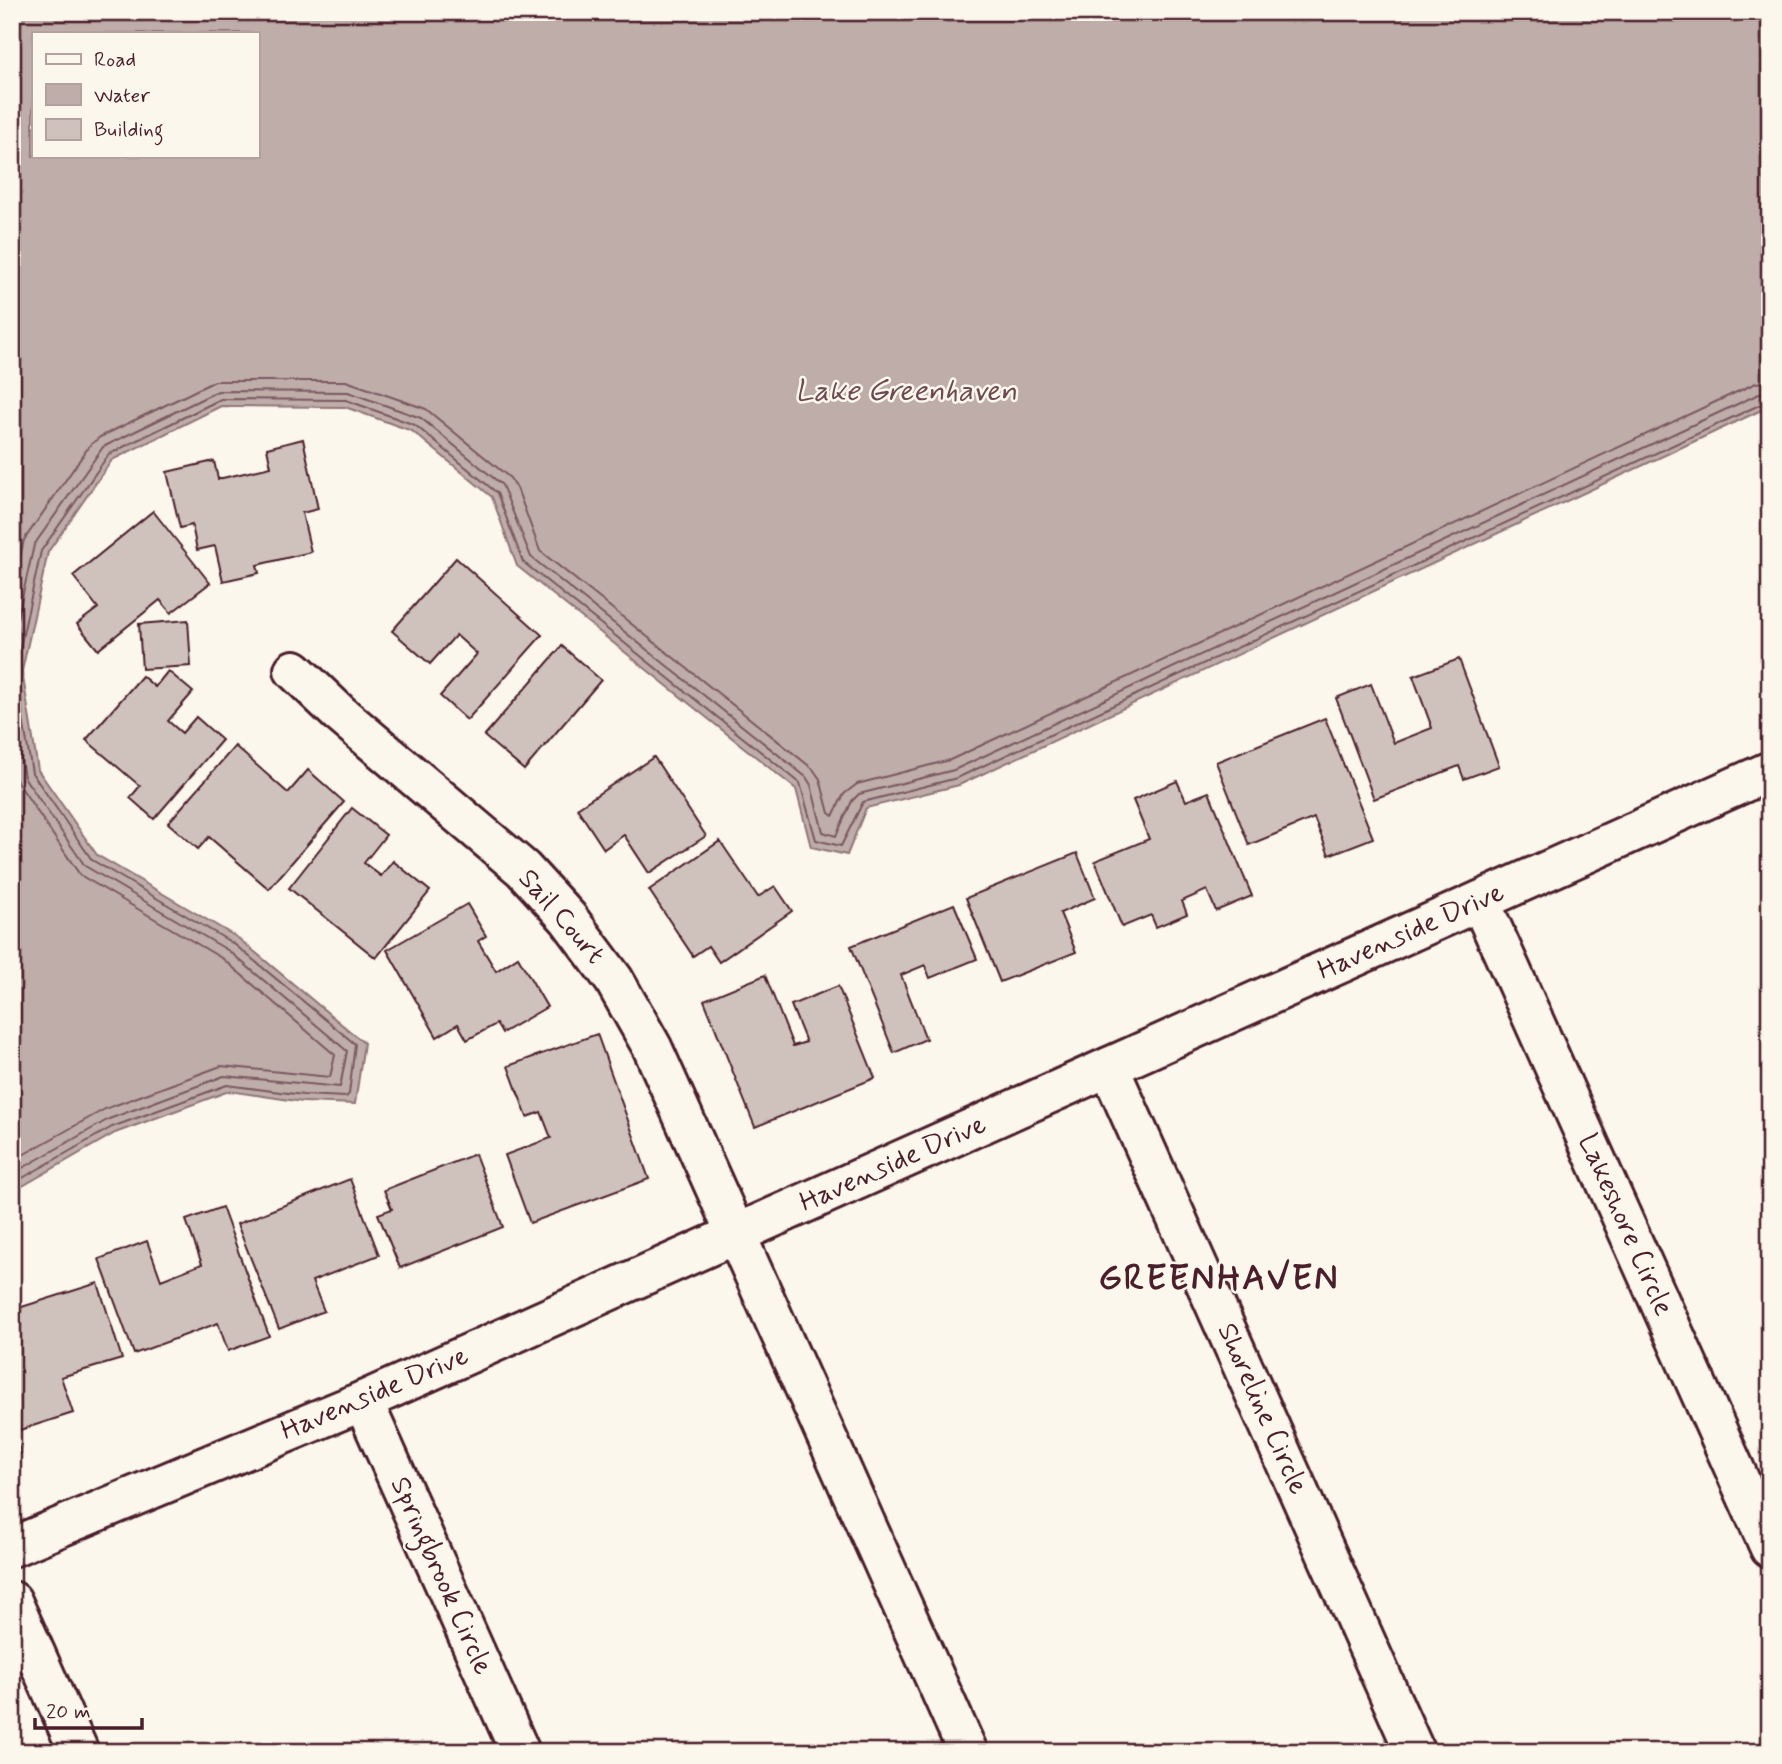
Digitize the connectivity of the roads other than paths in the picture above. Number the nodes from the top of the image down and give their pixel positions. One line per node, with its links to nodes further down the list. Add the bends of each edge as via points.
1 (294, 670): 5 (street, Sail Court, via 523,869 568,918 614,980 652,1047)
2 (1770, 771): 3 (street, Havenside Drive)
3 (1480, 901): 4 (street, Havenside Drive); 8 (street, Lakeshore Circle)
4 (1109, 1067): 5 (street, Havenside Drive); 13 (street, Shoreline Circle)
5 (736, 1234): 6 (street, Havenside Drive); 12 (street)
6 (363, 1401): 7 (street, Havenside Drive); 11 (street, Springbrook Circle)
7 (12, 1547)
8 (1770, 1548)
9 (12, 1601): 10 (street)
10 (79, 1752)
11 (520, 1752)
12 (968, 1752)
13 (1415, 1752)

